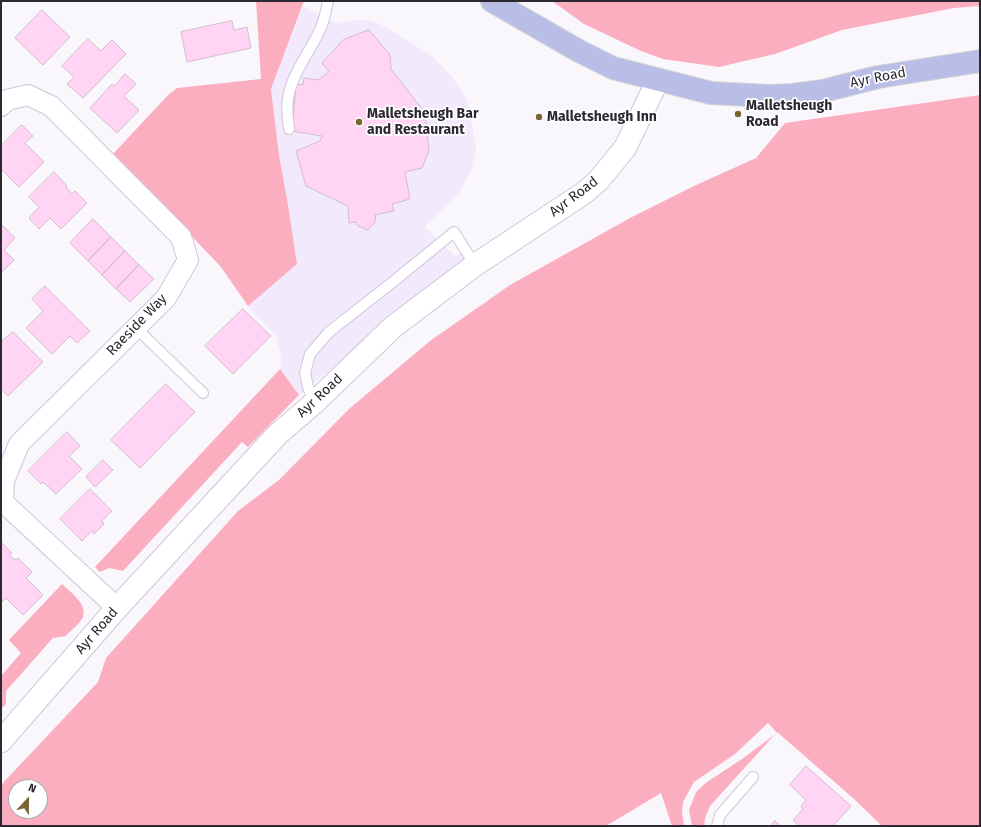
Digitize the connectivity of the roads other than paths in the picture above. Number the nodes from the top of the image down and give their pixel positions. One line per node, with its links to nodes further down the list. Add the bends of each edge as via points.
1 (328, 1): 6 (lane, via 325,18 291,85 287,100)
2 (492, 1): 4 (main road, Ayr Road, via 613,68)
3 (980, 61): 4 (main road, Ayr Road, via 878,77 792,95 711,93)
4 (658, 80): 7 (street, Ayr Road, via 625,148 598,181 584,193)
5 (1, 106): 8 (street, Raeside Way, via 7,100 28,95 51,106 181,237 188,260 166,298)
6 (289, 129)
7 (475, 265): 10 (street, Ayr Road, via 393,327); 10 (lane, via 454,232 329,332 310,354 305,373)
8 (136, 328): 9 (lane); 11 (street, Raeside Way, via 19,444 4,481)
9 (203, 393)
10 (314, 403): 12 (street, Ayr Road, via 277,435)
11 (2, 503): 12 (street, Raeside Way)
12 (117, 608): 13 (street, Ayr Road)
13 (1, 741)
14 (753, 777): 15 (lane, via 720,815)
15 (717, 826)

